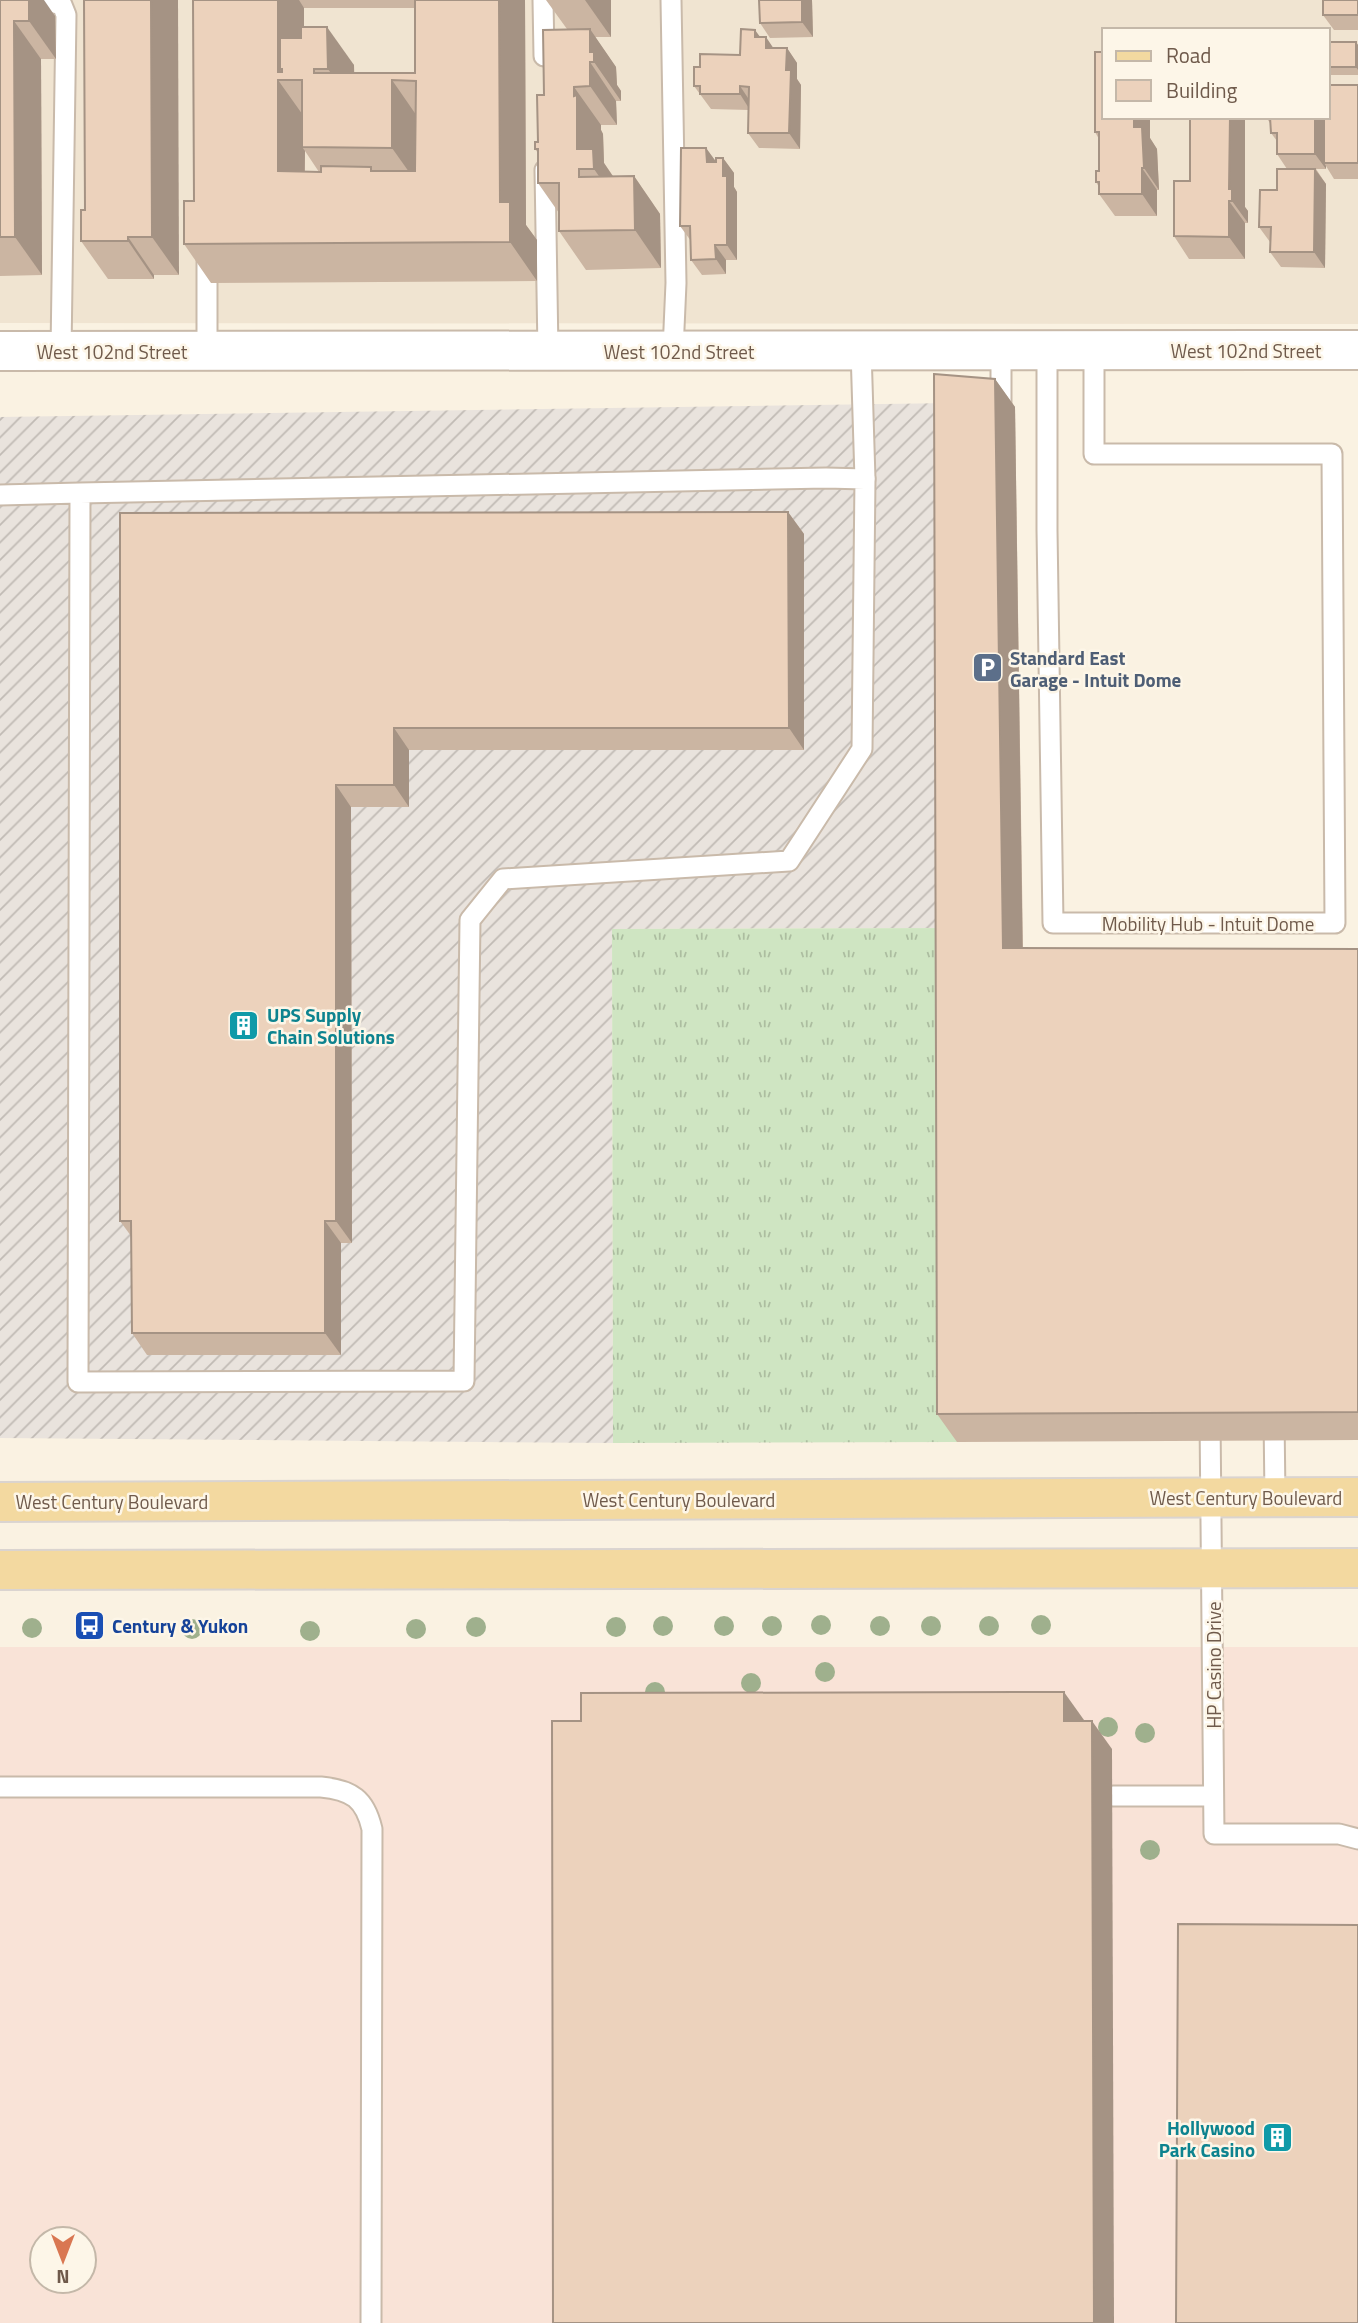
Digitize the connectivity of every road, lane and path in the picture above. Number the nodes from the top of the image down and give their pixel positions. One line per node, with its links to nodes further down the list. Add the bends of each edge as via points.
1 (14, 0): 12 (lane, via 62,5 66,15)
2 (543, 0): 4 (lane)
3 (671, 0): 15 (lane)
4 (544, 68)
5 (545, 151): 14 (lane)
6 (207, 226): 13 (lane)
7 (1358, 349): 10 (street, West 102nd Street)
8 (861, 350): 15 (street, West 102nd Street); 16 (street, West 102nd Street); 18 (lane)
9 (1047, 350): 10 (street, West 102nd Street); 10 (lane, Mobility Hub - Intuit Dome, via 1053,923 1335,923 1332,454 1094,454); 16 (street, West 102nd Street)
10 (1094, 350)
11 (0, 351): 12 (street, West 102nd Street)
12 (61, 351): 13 (street, West 102nd Street)
13 (207, 351): 14 (street, West 102nd Street)
14 (548, 351): 15 (street, West 102nd Street)
15 (673, 351)
16 (981, 355): 17 (lane)
17 (1002, 434)
18 (864, 479): 19 (lane); 19 (lane, via 862,749 789,861 503,879 470,920 464,1381 78,1382)
19 (80, 493): 20 (lane)
20 (0, 495)
21 (1209, 1395): 23 (lane, HP Casino Drive)
22 (1274, 1401): 24 (lane)
23 (1211, 1497): 24 (main road, West Century Boulevard); 26 (main road, West Century Boulevard); 27 (lane, HP Casino Drive)
24 (1275, 1497): 25 (main road, West Century Boulevard)
25 (1358, 1497)
26 (0, 1502)
27 (1212, 1568): 28 (main road); 29 (main road); 32 (lane, HP Casino Drive)
28 (1358, 1568)
29 (0, 1570)
30 (0, 1787): 34 (lane, via 321,1787 339,1789 368,1810 372,1829)
31 (1113, 1797): 32 (lane)
32 (1213, 1797): 33 (lane, HP Casino Drive, via 1214,1834 1339,1833)
33 (1358, 1839)
34 (371, 2323)

